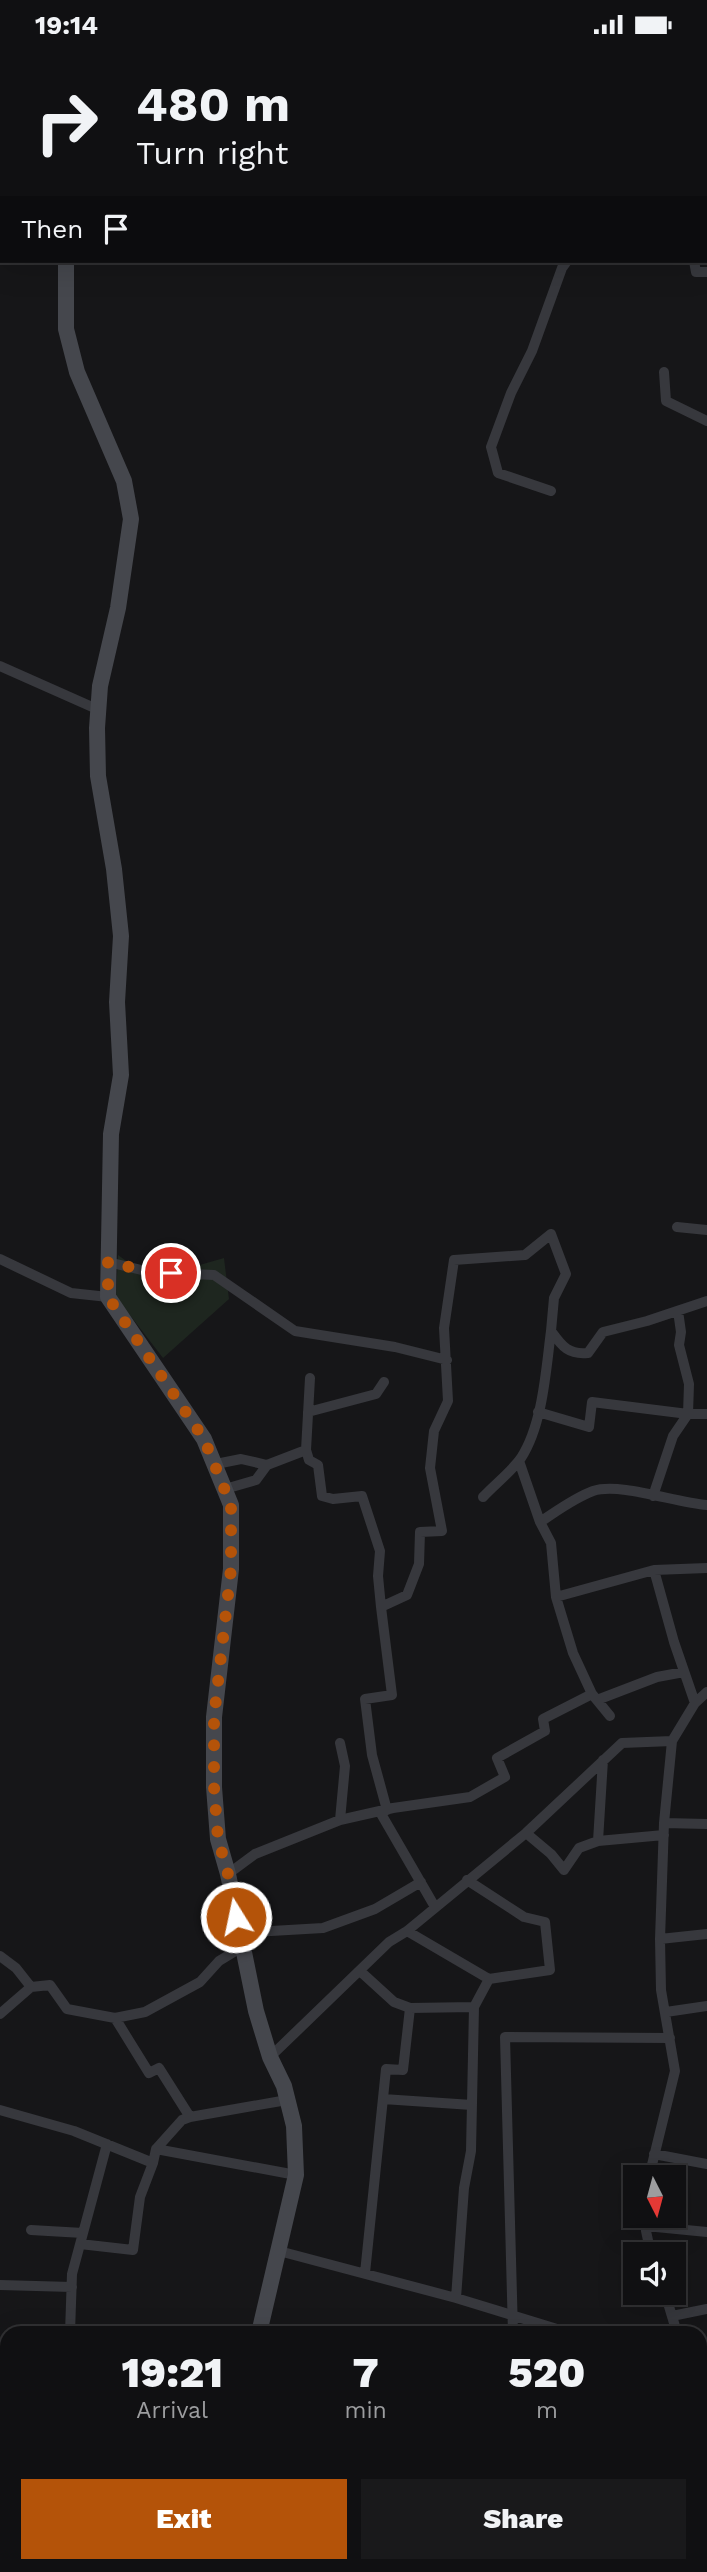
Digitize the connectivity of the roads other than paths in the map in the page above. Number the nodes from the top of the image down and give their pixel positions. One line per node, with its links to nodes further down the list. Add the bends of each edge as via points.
1 (66, 263): 9 (street, via 66,328 71,350 124,481 131,519)
2 (566, 263): 7 (street, via 491,447 498,473)
3 (694, 263): 4 (street, via 696,272)
4 (707, 272)
5 (664, 372): 6 (street, via 666,401)
6 (707, 421)
7 (551, 491)
8 (0, 666): 9 (street)
9 (99, 710): 13 (street, via 98,776 121,936 117,1002 121,1075 111,1134)
10 (677, 1227): 11 (street)
11 (707, 1230)
12 (0, 1259): 14 (street, via 71,1293)
13 (108, 1262): 14 (street); 18 (street, via 150,1272 214,1275 295,1331)
14 (108, 1297): 27 (street)
15 (707, 1301): 16 (street)
16 (678, 1311): 17 (street, via 603,1332 588,1353 564,1350); 23 (street, via 679,1345 689,1384)
17 (551, 1331): 18 (street, via 554,1298 566,1274 551,1234 525,1255 454,1260 444,1328); 22 (street)
18 (447, 1360): 37 (street, via 448,1401 434,1431 430,1468 442,1531 420,1532 419,1564 407,1595)
19 (310, 1378): 21 (street)
20 (384, 1382): 21 (street, via 376,1394)
21 (308, 1412): 25 (street)
22 (538, 1412): 23 (street, via 589,1427 592,1402); 26 (street)
23 (688, 1414): 24 (street); 30 (street, via 673,1436)
24 (707, 1414)
25 (306, 1450): 28 (street); 37 (street, via 318,1465 322,1496 362,1496 380,1551)
26 (519, 1461): 31 (street); 33 (street)
27 (216, 1464): 28 (street, via 241,1459); 29 (street)
28 (267, 1465): 29 (street, via 256,1480)
29 (225, 1489): 52 (street, via 231,1505 231,1569 214,1717 214,1787 218,1839)
30 (653, 1496): 32 (street); 33 (street, via 595,1490)
31 (483, 1497)
32 (707, 1505)
33 (540, 1522): 36 (street, via 551,1543)
34 (707, 1568): 35 (street)
35 (654, 1570): 36 (street); 38 (street)
36 (556, 1597): 40 (street, via 573,1653)
37 (382, 1607): 46 (street, via 392,1695 365,1699)
38 (684, 1672): 40 (street); 41 (street)
39 (707, 1692): 41 (street)
40 (595, 1697): 42 (street); 46 (street, via 543,1719 545,1731 497,1758 505,1777 473,1796)
41 (695, 1703): 43 (street)
42 (610, 1716)
43 (672, 1741): 45 (street, via 622,1743); 49 (street)
44 (340, 1743): 47 (street, via 345,1766)
45 (603, 1761): 50 (street); 51 (street)
46 (384, 1811): 47 (street); 54 (street)
47 (340, 1820): 52 (street, via 255,1854)
48 (707, 1824): 49 (street)
49 (664, 1829): 51 (street); 59 (street)
50 (526, 1833): 51 (street, via 564,1870 579,1848); 53 (street)
51 (598, 1841)
52 (228, 1874): 58 (street)
53 (467, 1880): 55 (street); 62 (street, via 524,1917 545,1922 550,1970)
54 (421, 1882): 55 (street); 58 (street, via 375,1909 323,1928)
55 (435, 1907): 56 (street)
56 (407, 1931): 61 (street, via 388,1942); 62 (street)
57 (707, 1934): 59 (street)
58 (241, 1940): 69 (street, via 201,1982 177,1997 145,2012); 71 (street)
59 (660, 1940): 67 (street)
60 (0, 1956): 63 (street)
61 (360, 1971): 66 (street, via 394,2002); 71 (street)
62 (489, 1979): 65 (street)
63 (31, 1987): 68 (street); 69 (street, via 50,1985 67,2009)
64 (707, 2006): 67 (street)
65 (474, 2007): 66 (street); 74 (street)
66 (410, 2008): 72 (street, via 403,2070 386,2070)
67 (666, 2012): 70 (street)
68 (0, 2014)
69 (115, 2018): 76 (street, via 149,2073 159,2068)
70 (670, 2038): 79 (street, via 675,2071); 95 (street, via 505,2038)
71 (270, 2057): 73 (street)
72 (383, 2099): 74 (street); 89 (street)
73 (287, 2100): 76 (street); 83 (street, via 294,2126)
74 (472, 2105): 92 (street)
75 (0, 2109): 77 (street)
76 (190, 2117): 78 (street)
77 (107, 2144): 80 (street); 87 (street)
78 (156, 2149): 80 (street); 83 (street)
79 (654, 2154): 81 (street); 82 (street)
80 (153, 2163): 87 (street, via 140,2197 134,2250)
81 (707, 2164)
82 (652, 2165)
83 (296, 2175): 88 (street)
84 (685, 2228): 86 (street)
85 (31, 2230): 87 (street)
86 (707, 2232)
87 (82, 2238): 91 (street)
88 (279, 2251): 89 (street); 98 (street)
89 (365, 2273): 92 (street)
90 (0, 2285): 91 (street)
91 (72, 2287): 97 (street)
92 (456, 2298): 95 (street)
93 (669, 2305): 96 (street)
94 (707, 2309): 96 (street)
95 (513, 2315): 99 (street); 100 (street)
96 (672, 2316): 101 (street)
97 (70, 2326)
98 (261, 2326)
99 (513, 2326)
100 (548, 2326)
101 (675, 2326)
102 (707, 2398): 103 (street)
103 (707, 2434)

